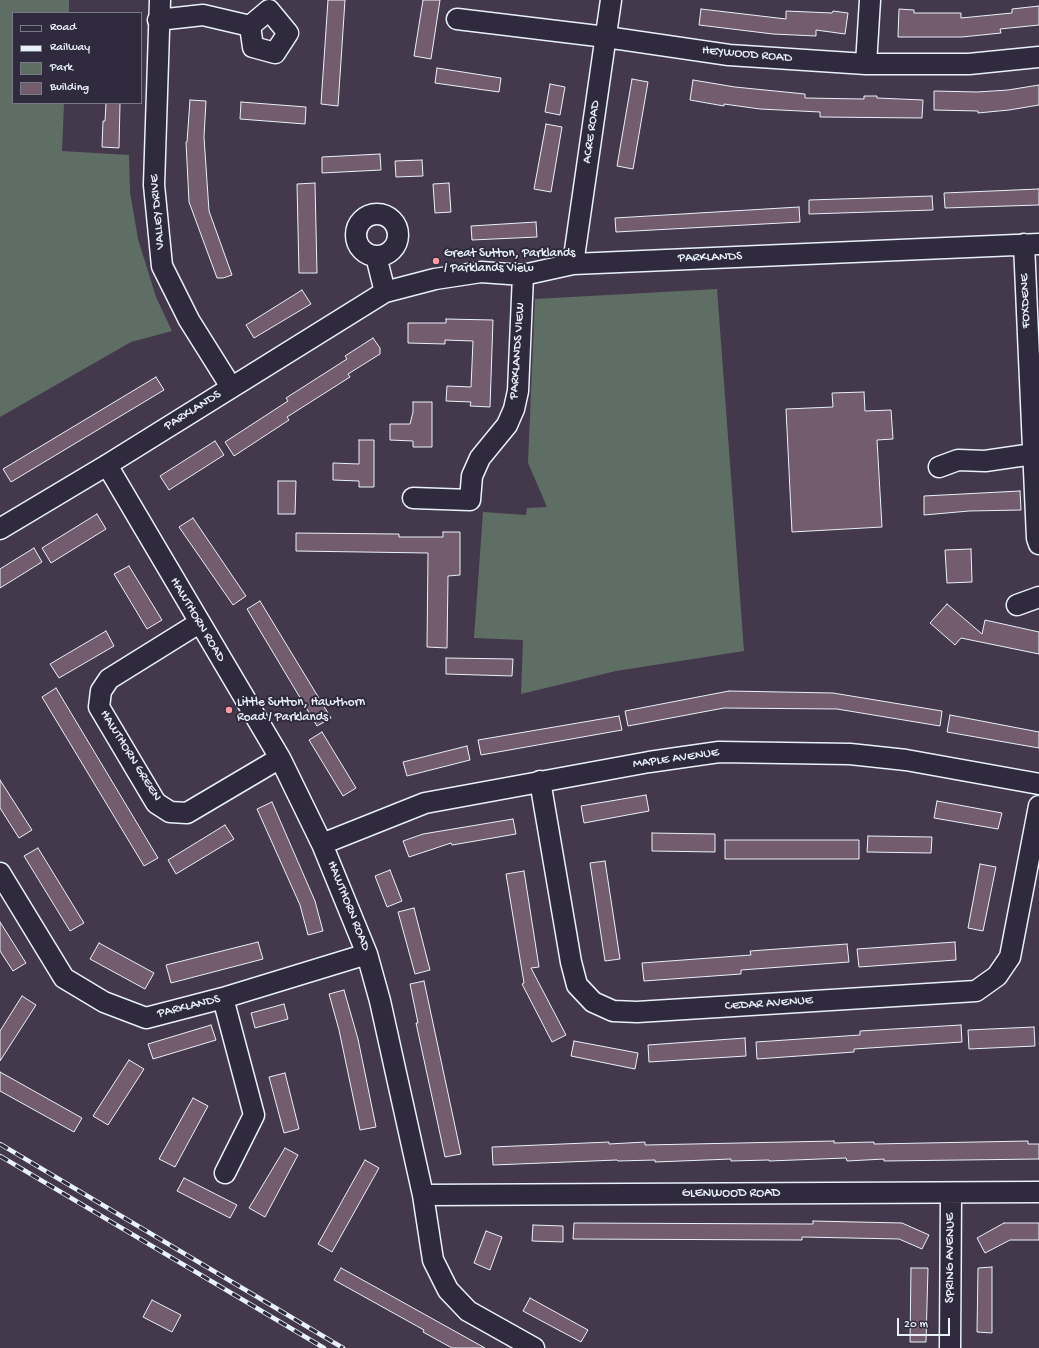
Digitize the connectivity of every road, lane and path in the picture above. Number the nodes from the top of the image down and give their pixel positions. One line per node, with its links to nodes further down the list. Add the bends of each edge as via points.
1 (160, 0): 4 (street, VALLEY DRIVE)
2 (611, 0): 7 (street, ACRE ROAD)
3 (870, 0): 9 (street)
4 (158, 20): 6 (street, via 203,15); 15 (street, VALLEY DRIVE, via 154,185 162,266 189,320)
5 (457, 20): 7 (street, HEYWOOD ROAD)
6 (250, 26)
7 (606, 37): 9 (street, HEYWOOD ROAD, via 729,55); 12 (street, ACRE ROAD)
8 (1039, 57): 9 (street, HEYWOOD ROAD, via 969,64)
9 (866, 64)
10 (1031, 244): 12 (street, PARKLANDS); 16 (street, FOXDENE)
11 (376, 256): 14 (street)
12 (573, 264): 13 (street, PARKLANDS)
13 (523, 275): 14 (street, PARKLANDS, via 482,272 434,279); 19 (street, PARKLANDS VIEW, via 518,391 514,410 507,425 480,458 472,476 470,500)
14 (385, 292): 15 (street, PARKLANDS)
15 (231, 387): 17 (street, PARKLANDS)
16 (1033, 454): 18 (street, via 985,461 958,460); 21 (street, FOXDENE)
17 (107, 465): 20 (street, PARKLANDS); 24 (street, HAWTHORN ROAD)
18 (939, 468)
19 (413, 498)
20 (0, 529)
21 (1039, 544)
22 (1039, 597): 23 (street)
23 (1018, 604)
24 (199, 623): 25 (street, HAWTHORN ROAD); 25 (street, HAWTHORN GREEN, via 109,679 101,691 99,707 156,803 170,812 187,813)
25 (280, 758): 29 (street, HAWTHORN ROAD)
26 (540, 781): 27 (street, MAPLE AVENUE, via 719,752 761,752 850,754 906,760); 28 (street, CEDAR AVENUE, via 571,962 578,986 593,1002 613,1011 637,1012 976,991 997,976 1010,957); 29 (street, MAPLE AVENUE, via 425,803)
27 (1039, 784)
28 (1039, 806)
29 (322, 844): 31 (street, HAWTHORN ROAD)
30 (1, 878): 32 (street, PARKLANDS, via 64,978 104,1002 146,1018)
31 (367, 954): 32 (street, PARKLANDS); 36 (street, HAWTHORN ROAD, via 380,1001)
32 (223, 998): 33 (street, via 254,1114)
33 (225, 1173)
34 (1039, 1192): 35 (street, GLENWOOD ROAD)
35 (951, 1193): 36 (street, GLENWOOD ROAD); 38 (street, SPRING AVENUE)
36 (423, 1195): 37 (street, HAWTHORN ROAD, via 433,1260 448,1290 468,1311)
37 (534, 1348)
38 (950, 1348)

